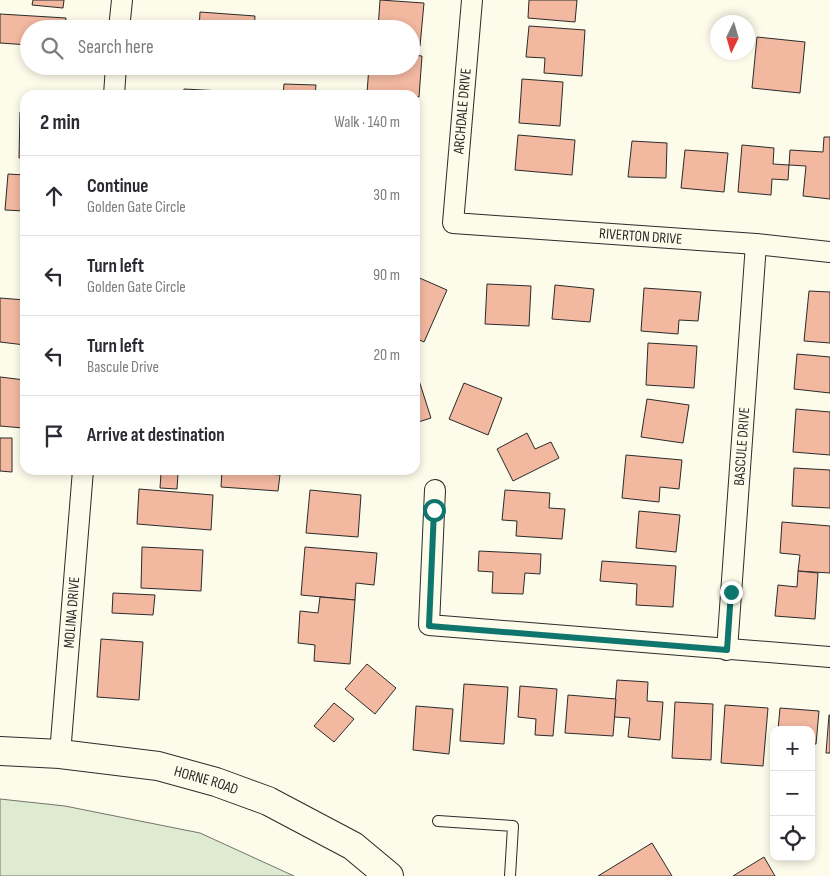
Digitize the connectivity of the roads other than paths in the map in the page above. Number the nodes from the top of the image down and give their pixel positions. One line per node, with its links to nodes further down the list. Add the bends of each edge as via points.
1 (122, 0): 3 (street)
2 (472, 0): 6 (street, ARCHDALE DRIVE)
3 (120, 20)
4 (115, 75): 5 (street)
5 (114, 90)
6 (453, 223): 7 (street, RIVERTON DRIVE)
7 (756, 244): 8 (street, RIVERTON DRIVE); 11 (street, BASCULE DRIVE)
8 (830, 252)
9 (83, 475): 14 (street, MOLINA DRIVE)
10 (435, 490): 11 (street, via 429,626)
11 (727, 650): 12 (street)
12 (830, 657)
13 (0, 750): 14 (main road, HORNE ROAD)
14 (60, 754): 16 (main road, HORNE ROAD, via 158,766 268,801 353,846)
15 (438, 821): 17 (lane, via 513,826)
16 (389, 876)
17 (510, 876)

